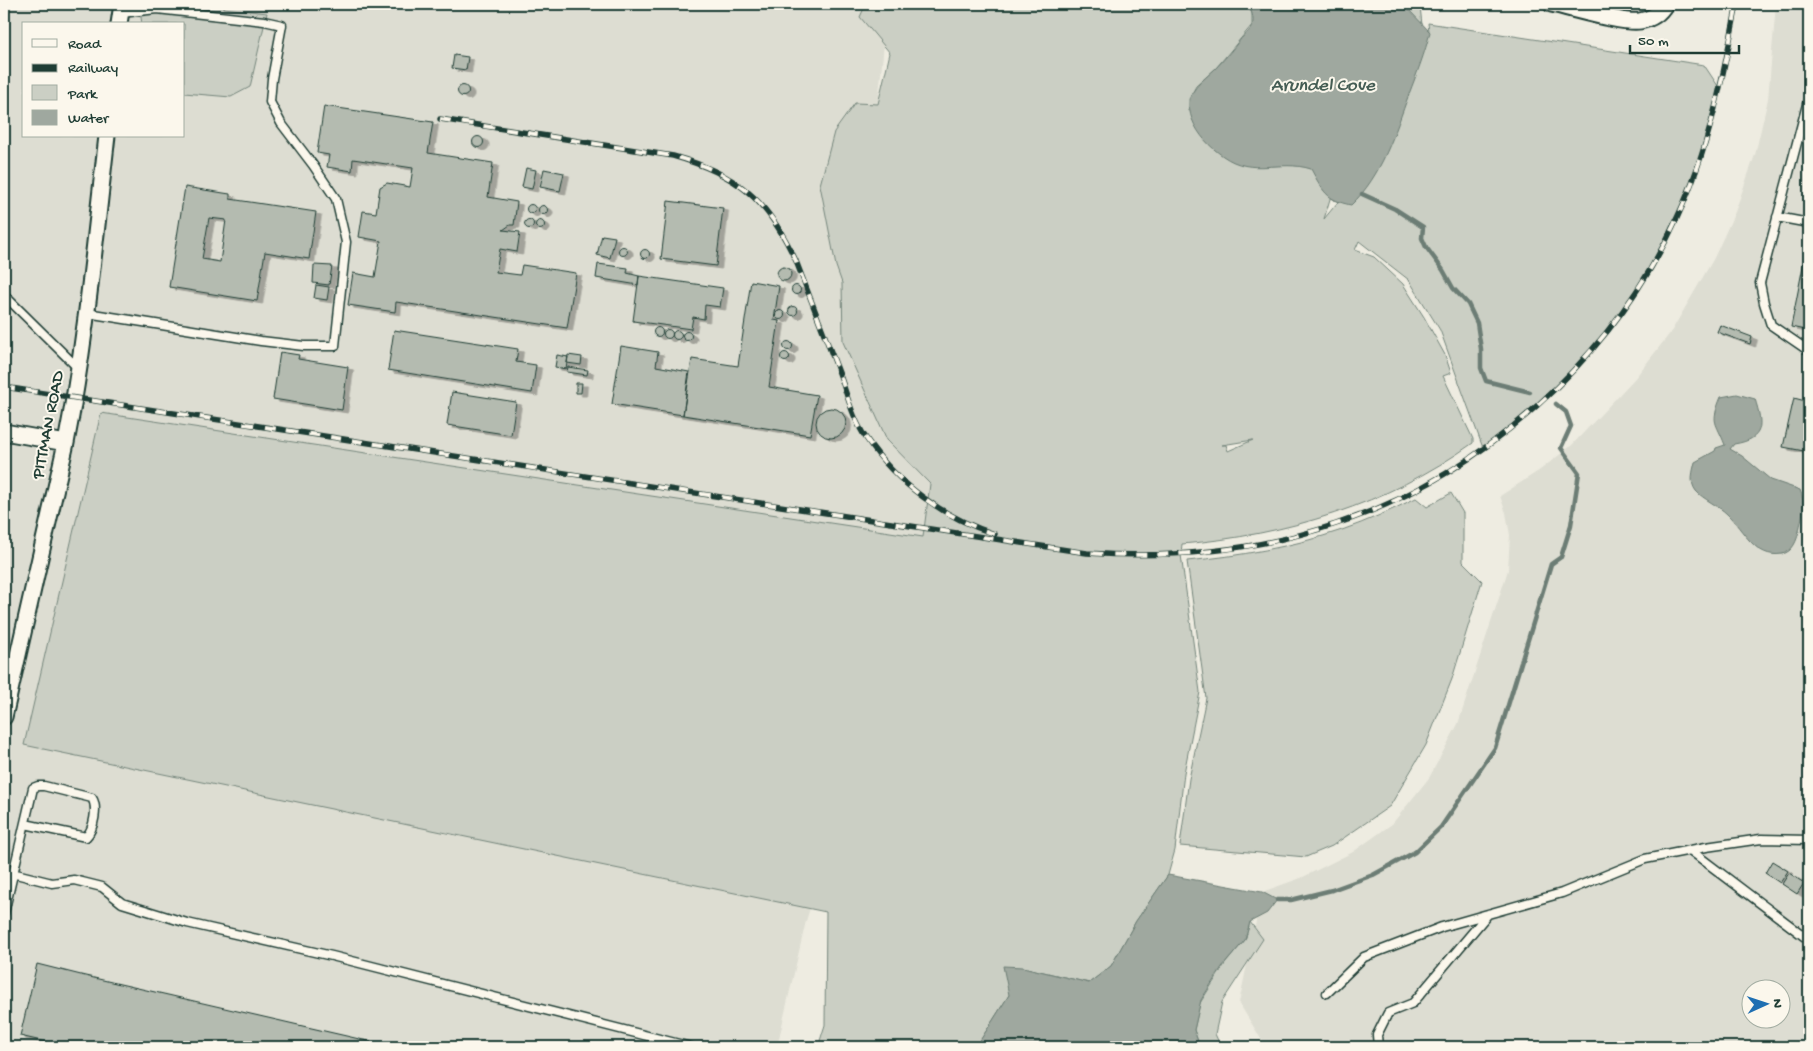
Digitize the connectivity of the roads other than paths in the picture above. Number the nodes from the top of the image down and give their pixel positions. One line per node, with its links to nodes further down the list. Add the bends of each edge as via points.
1 (1552, 4): 2 (street, via 1640,21 1662,10)
2 (1665, 4)
3 (120, 13): 10 (lane, via 157,9 282,25 270,102 281,123 336,199 346,242 335,346 272,342)
4 (1809, 97): 5 (lane)
5 (1807, 112): 7 (lane)
6 (106, 138): 10 (street, PITTMAN ROAD)
7 (1778, 217): 8 (lane); 11 (lane, via 1760,282 1764,304 1771,325)
8 (1809, 223)
9 (4, 294): 12 (lane)
10 (87, 314): 12 (street, PITTMAN ROAD)
11 (1809, 351)
12 (79, 369): 14 (street, PITTMAN ROAD)
13 (4, 432): 14 (street)
14 (66, 443): 15 (street, PITTMAN ROAD)
15 (4, 717)
16 (25, 824): 16 (lane, via 33,788 38,786 92,798 95,802 96,809 86,837); 20 (lane)
17 (1809, 840): 18 (lane, via 1761,839)
18 (1690, 850): 22 (lane, via 1645,859 1562,893); 23 (lane)
19 (4, 871): 20 (lane)
20 (14, 874): 21 (lane); 25 (lane, via 52,884 74,880 102,886 122,903 187,923 332,956)
21 (4, 913)
22 (1488, 914): 24 (lane, via 1364,956); 26 (lane, via 1412,1003 1388,1012 1376,1035)
23 (1809, 940)
24 (1327, 993)
25 (691, 1047)
26 (1378, 1047)

